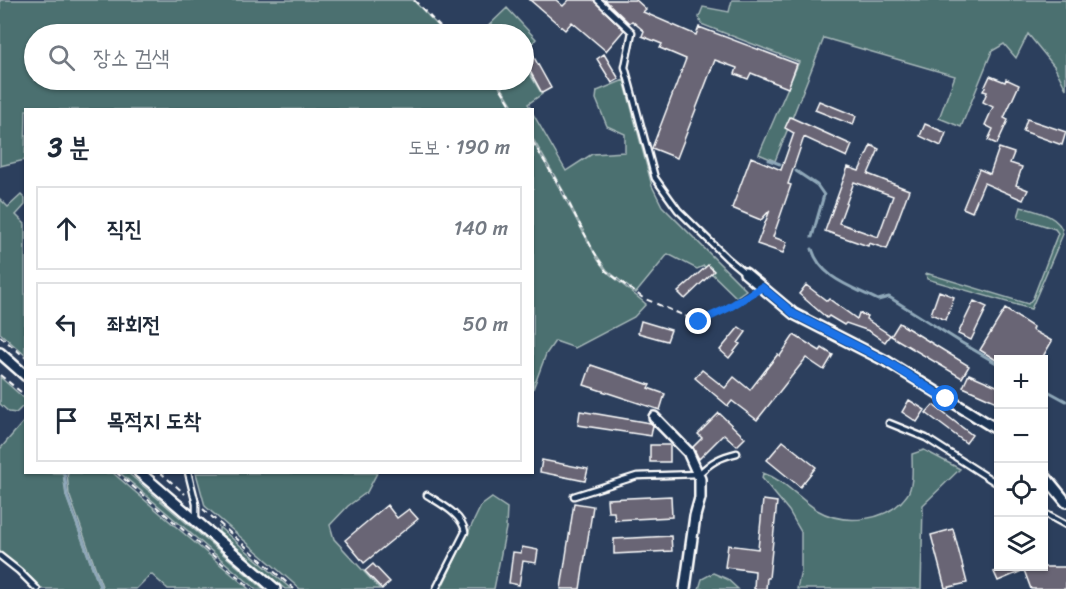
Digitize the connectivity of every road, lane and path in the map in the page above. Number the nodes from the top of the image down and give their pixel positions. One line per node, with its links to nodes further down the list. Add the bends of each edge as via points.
1 (414, 0): 3 (path)
2 (598, 0): 7 (lane, via 632,33 626,67 655,178 678,210)
3 (437, 24)
4 (502, 90): 5 (path)
5 (513, 108)
6 (534, 144): 8 (path, via 598,260 606,271 637,294 699,322)
7 (746, 273): 8 (street)
8 (762, 287): 17 (street, via 794,314 886,361)
9 (0, 336): 11 (path)
10 (0, 353): 12 (street)
11 (24, 356)
12 (24, 374)
13 (0, 375): 14 (path)
14 (24, 394)
15 (654, 417): 23 (street, via 688,452)
16 (889, 423): 24 (lane, via 926,438)
17 (994, 427)
18 (737, 453): 23 (lane, via 711,462)
19 (118, 474): 35 (path)
20 (141, 474): 31 (street)
21 (162, 474): 29 (path)
22 (188, 474): 29 (lane)
23 (699, 474): 27 (lane, via 637,476); 39 (street, via 700,498)
24 (994, 481)
25 (1048, 481): 28 (street)
26 (427, 495): 38 (lane, via 462,522 465,532)
27 (574, 496)
28 (1066, 502)
29 (196, 504): 31 (lane); 37 (path)
30 (1048, 515): 32 (lane)
31 (196, 520): 36 (street)
32 (1066, 525)
33 (0, 556): 34 (lane)
34 (37, 589)
35 (252, 589)
36 (275, 589)
37 (294, 589)
38 (436, 589)
39 (686, 589)

